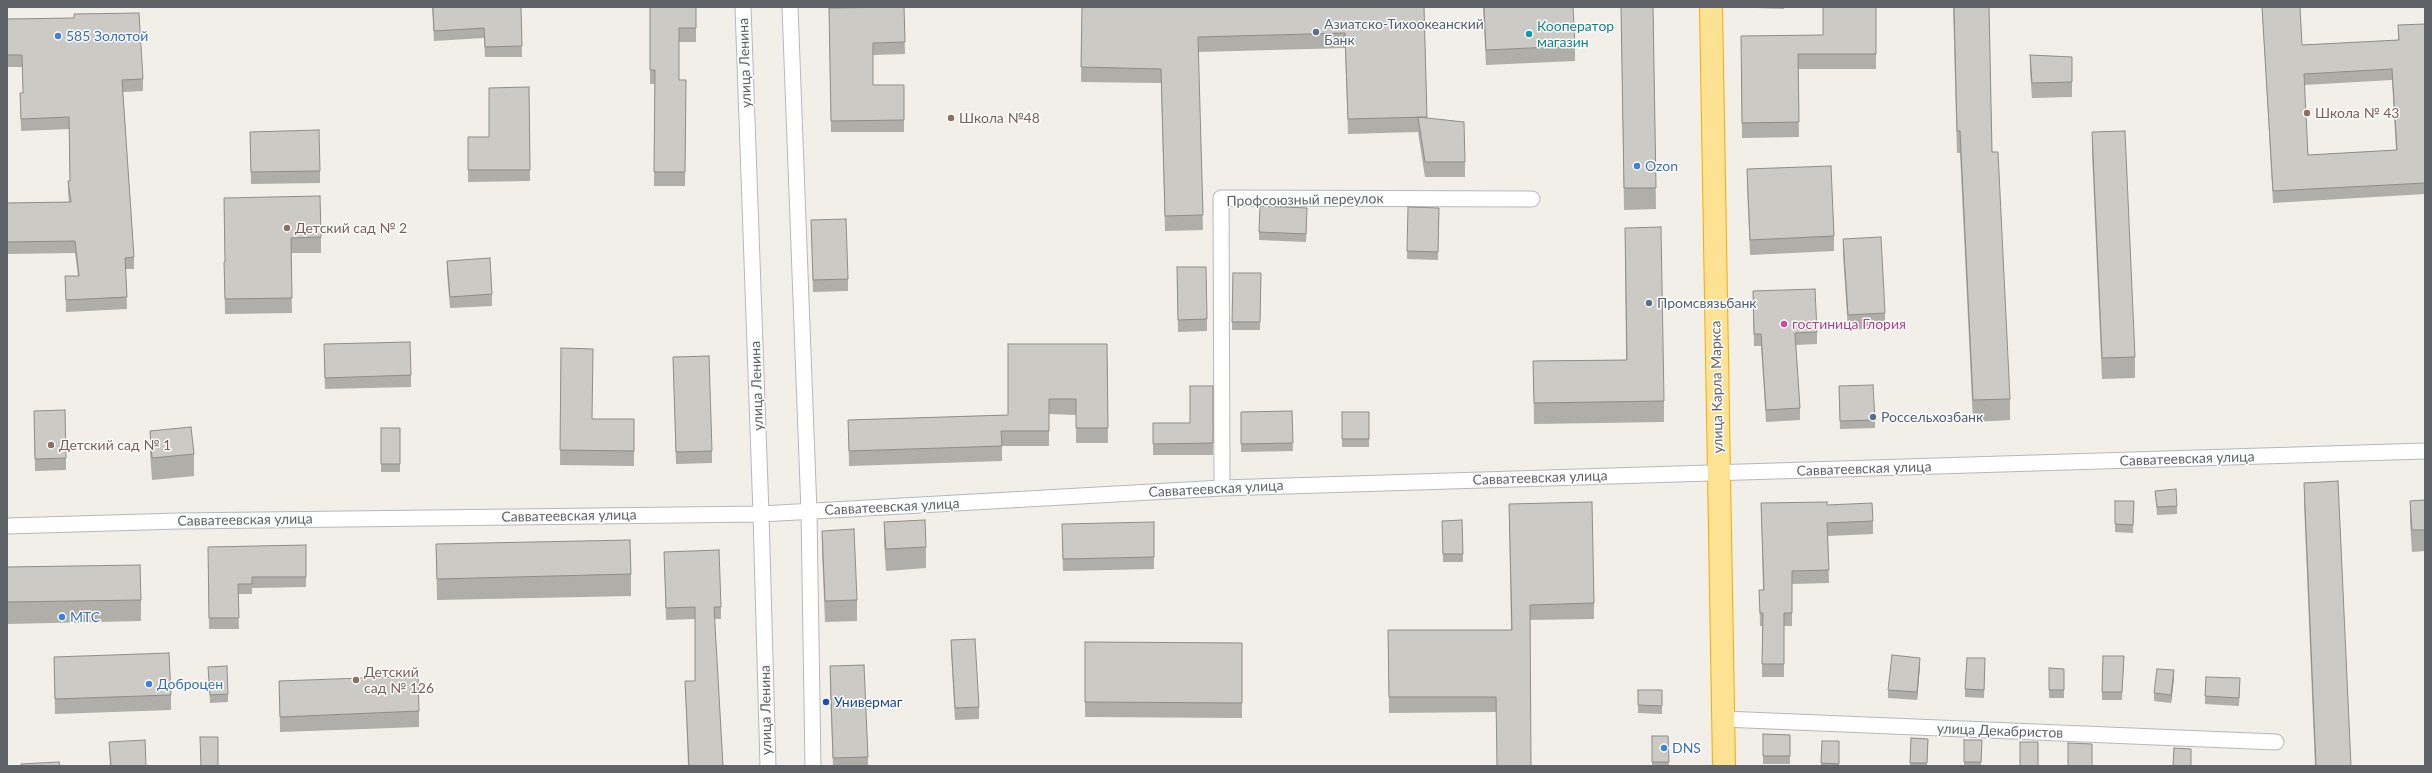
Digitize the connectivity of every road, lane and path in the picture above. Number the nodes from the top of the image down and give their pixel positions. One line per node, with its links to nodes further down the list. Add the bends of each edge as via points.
1 (743, 7): 9 (street, улица Ленина)
2 (790, 7): 8 (street)
3 (1711, 7): 6 (highway, улица Карла Маркса)
4 (1532, 199): 7 (street, Профсоюзный переулок, via 1221,198)
5 (2425, 452): 6 (street, Савватеевская улица)
6 (1719, 473): 7 (street, Савватеевская улица); 11 (highway, улица Карла Маркса)
7 (1222, 488): 8 (street, Савватеевская улица)
8 (809, 512): 9 (street, Савватеевская улица); 14 (street)
9 (761, 514): 10 (street, Савватеевская улица, via 179,521); 13 (street, улица Ленина)
10 (7, 526)
11 (1723, 719): 12 (street, улица Декабристов); 15 (highway, улица Карла Маркса)
12 (2276, 742)
13 (768, 766)
14 (813, 766)
15 (1724, 766)

